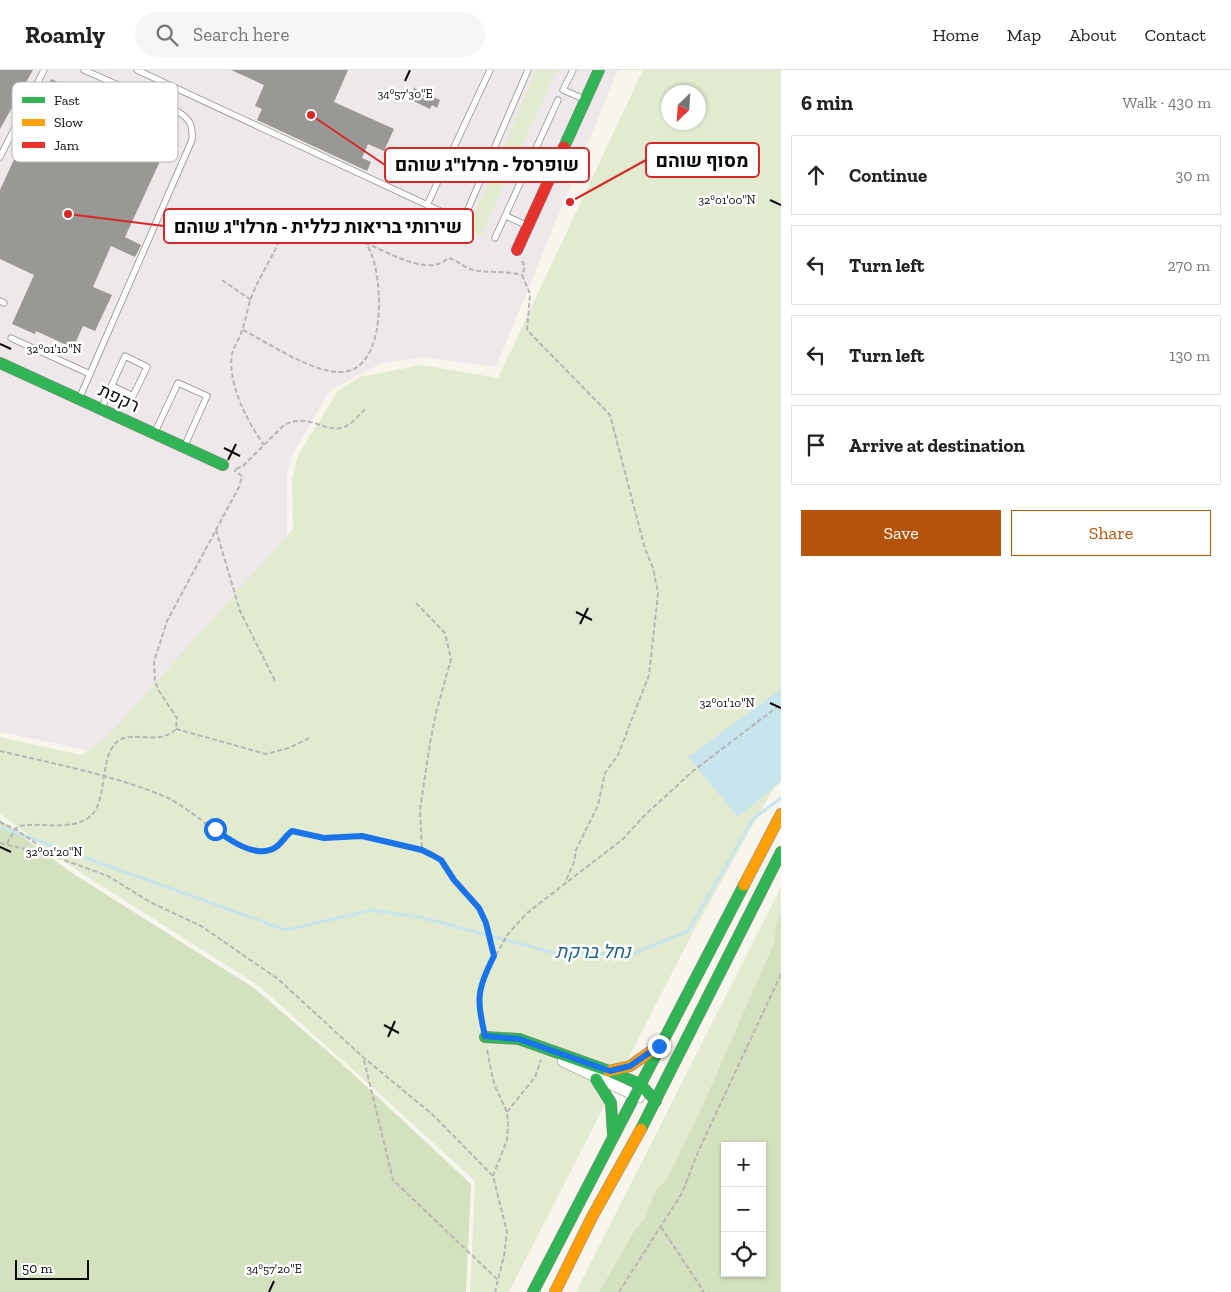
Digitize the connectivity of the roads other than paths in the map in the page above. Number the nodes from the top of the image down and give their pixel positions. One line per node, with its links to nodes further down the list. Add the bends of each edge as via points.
1 (44, 70): 8 (lane)
2 (84, 70): 9 (lane)
3 (137, 70): 10 (lane)
4 (490, 70): 19 (lane)
5 (528, 70): 19 (lane, via 468,209 462,216 451,216)
6 (573, 70): 13 (lane, via 563,90)
7 (599, 70): 13 (main road)
8 (38, 82)
9 (111, 82)
10 (163, 82)
11 (178, 89): 19 (lane)
12 (558, 100): 17 (lane)
13 (586, 100): 18 (main road)
14 (178, 112): 26 (lane, via 187,117 193,129 192,140)
15 (12, 133): 16 (lane)
16 (0, 157)
17 (529, 164): 18 (lane); 20 (lane)
18 (552, 174): 21 (main road)
19 (427, 205)
20 (506, 216): 21 (lane); 22 (lane)
21 (528, 226): 23 (main road)
22 (496, 238)
23 (517, 250)
24 (11, 338): 26 (lane)
25 (0, 363): 28 (main road, רקפת)
26 (90, 374): 28 (lane)
27 (112, 386): 27 (lane, via 125,356 147,366 133,396); 29 (lane)
28 (79, 399): 29 (main road, רקפת)
29 (101, 409): 30 (main road, רקפת)
30 (154, 434): 31 (main road, רקפת); 31 (lane, via 178,382 207,396)
31 (184, 447): 32 (main road, רקפת)
32 (229, 468)
33 (781, 814): 37 (main road)
34 (781, 852): 42 (main road)
35 (485, 1036): 36 (main road, via 509,1037)
36 (531, 1044): 38 (main road); 39 (street)
37 (659, 1046): 38 (main road, via 630,1066); 40 (main road)
38 (610, 1071): 40 (main road)
39 (596, 1078): 41 (street); 43 (main road, via 611,1103)
40 (640, 1084): 41 (main road); 42 (main road)
41 (634, 1097): 42 (street); 43 (main road)
42 (656, 1100): 45 (main road)
43 (614, 1136): 44 (main road)
44 (533, 1292)
45 (555, 1292)

